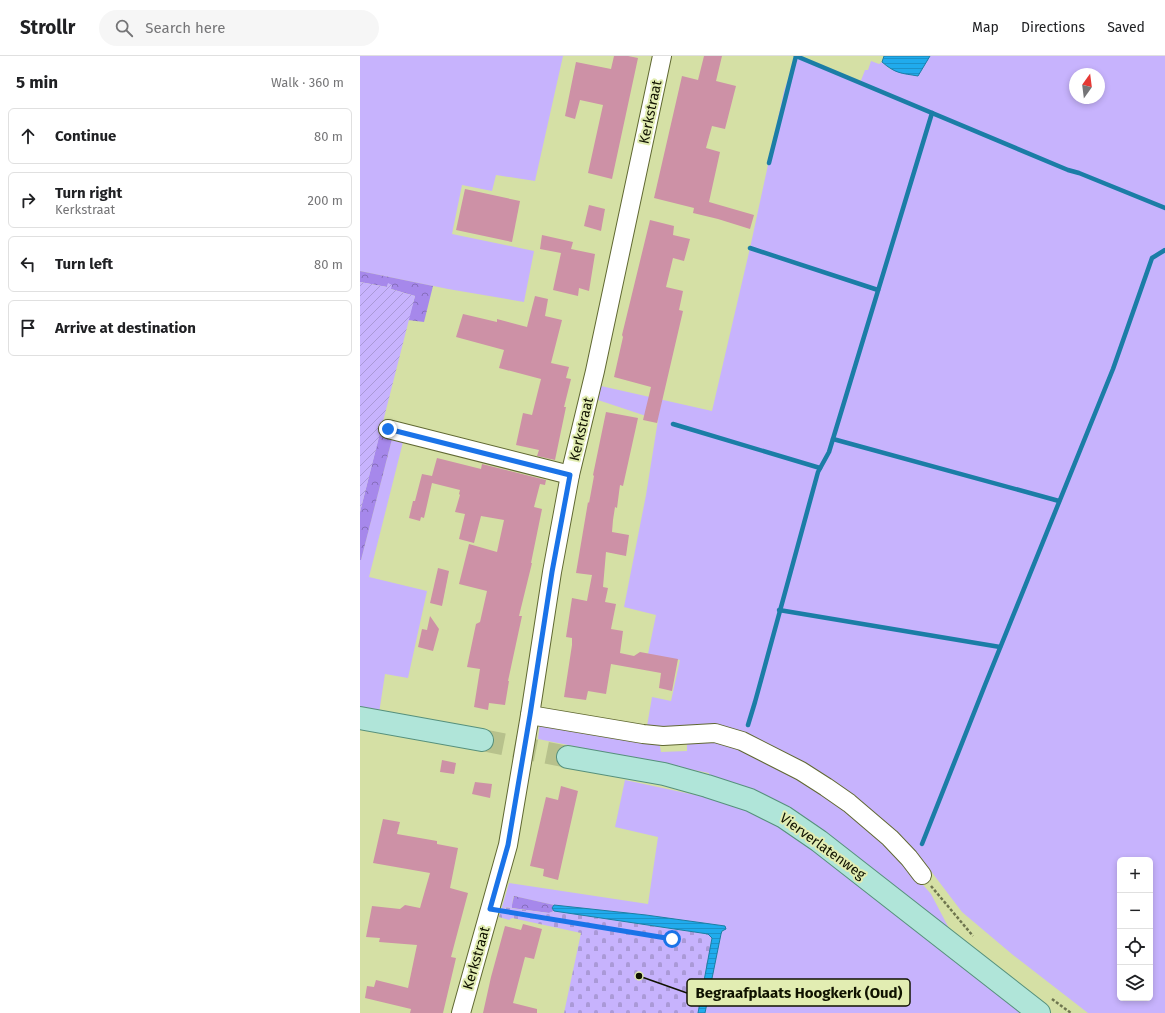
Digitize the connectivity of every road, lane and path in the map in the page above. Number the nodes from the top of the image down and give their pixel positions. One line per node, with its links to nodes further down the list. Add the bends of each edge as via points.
1 (662, 56): 3 (street, Kerkstraat, via 595,371)
2 (388, 429): 3 (street)
3 (570, 475): 4 (street, Kerkstraat)
4 (530, 715): 8 (street, via 643,734 715,734 742,741 801,771 843,799 890,838); 9 (street, Kerkstraat, via 508,845)
5 (360, 718): 6 (main road)
6 (482, 740)
7 (568, 757): 12 (main road, Vierverlatenweg, via 664,774 750,800 784,817)
8 (922, 875): 11 (path)
9 (490, 909): 10 (path); 13 (street, Kerkstraat)
10 (672, 939)
11 (976, 941)
12 (1046, 1006): 14 (path)
13 (461, 1013)
14 (1071, 1013)

